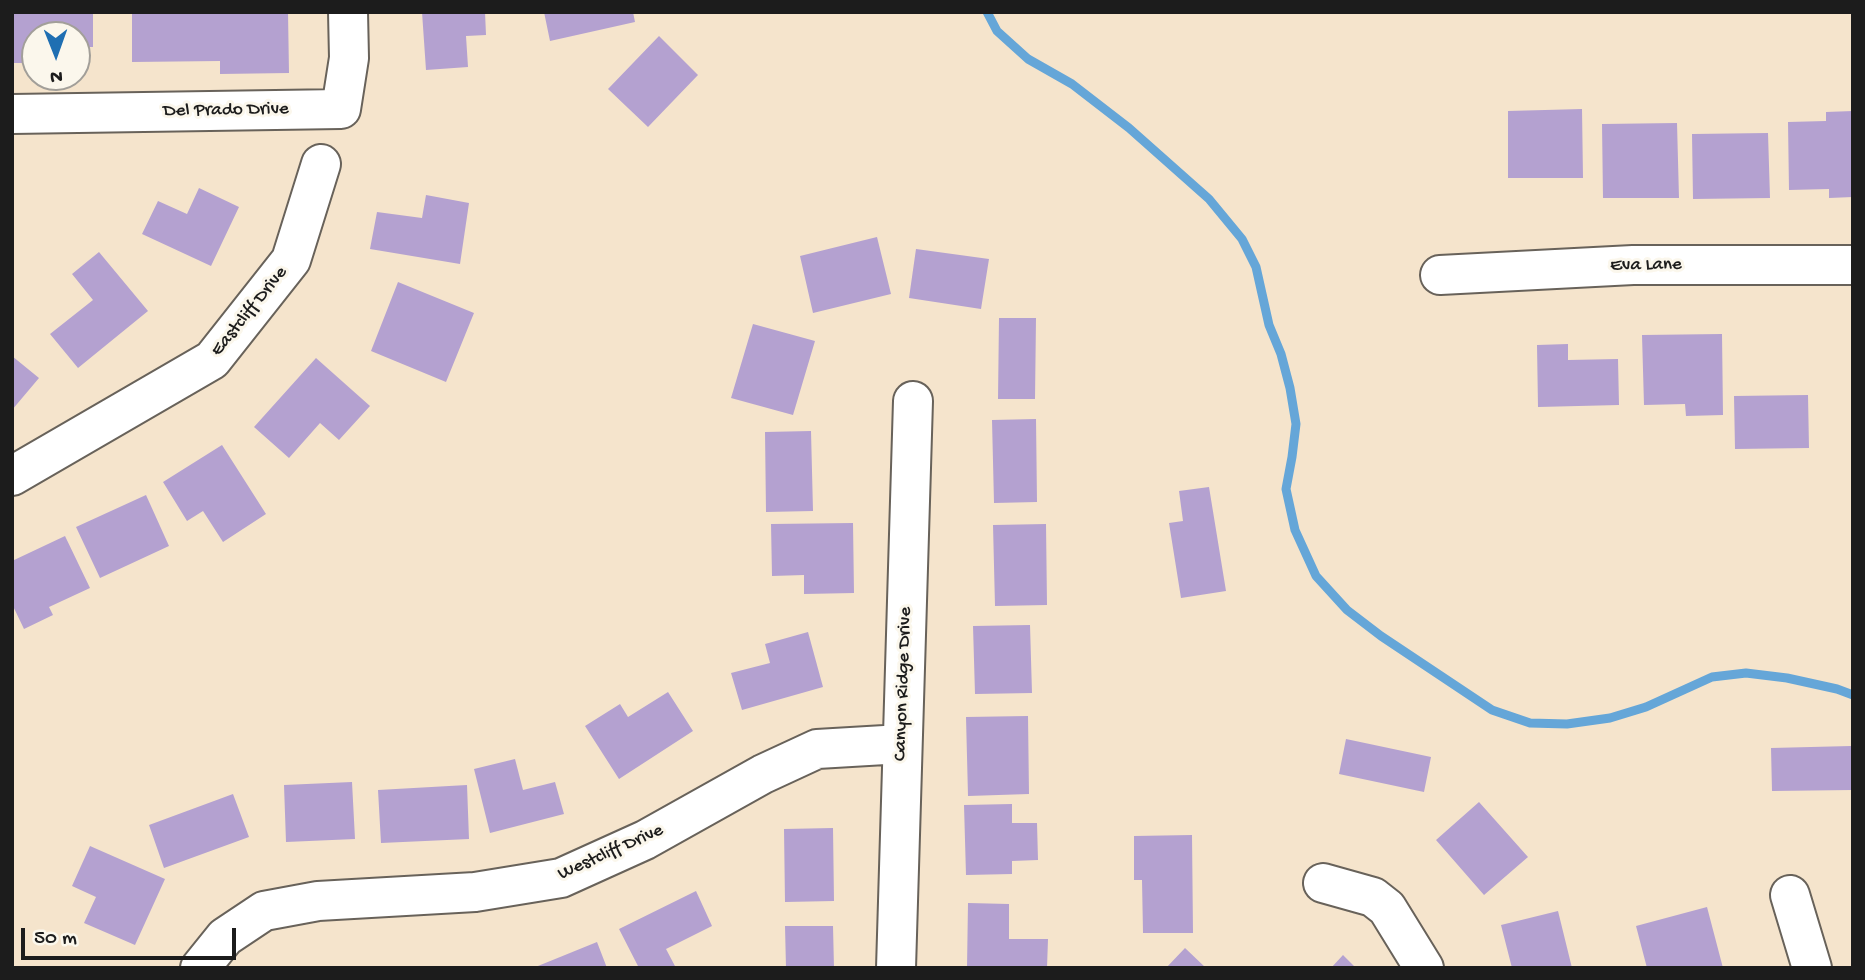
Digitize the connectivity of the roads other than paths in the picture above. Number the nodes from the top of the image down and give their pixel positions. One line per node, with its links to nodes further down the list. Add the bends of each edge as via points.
1 (348, 12): 2 (street, Del Prado Drive, via 349,58 341,109)
2 (12, 114)
3 (321, 164): 7 (street, Eastcliff Drive, via 291,260 212,360)
4 (1853, 265): 5 (street, Eva Lane, via 1633,265)
5 (1440, 275)
6 (913, 401): 8 (street, Canyon Ridge Drive)
7 (12, 476)
8 (902, 744): 11 (street, Westcliff Drive, via 817,748 645,840 561,878 475,892 318,901 264,911 225,937); 12 (street, Canyon Ridge Drive)
9 (1323, 883): 13 (street, via 1380,902)
10 (1790, 895): 14 (street)
11 (200, 968)
12 (896, 968)
13 (1424, 968)
14 (1812, 968)

